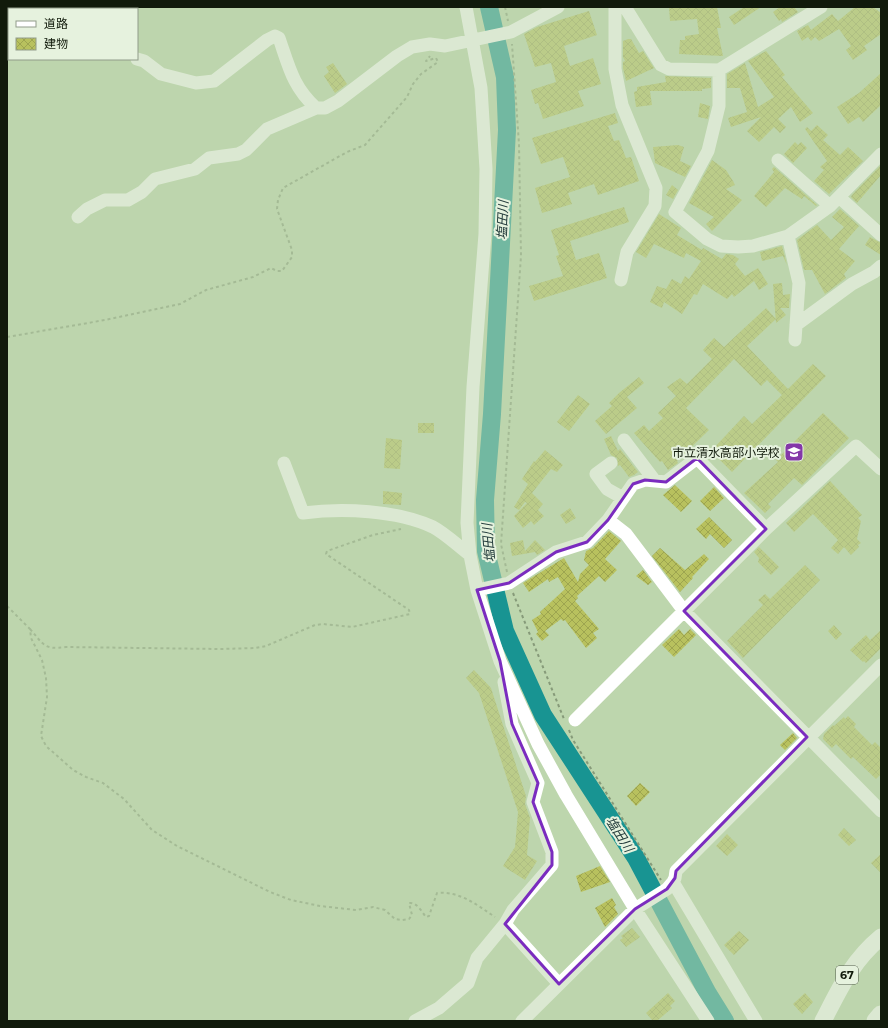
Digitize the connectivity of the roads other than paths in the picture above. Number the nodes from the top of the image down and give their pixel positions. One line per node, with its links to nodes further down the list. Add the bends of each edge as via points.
1 (466, 7): 6 (street)
2 (558, 7): 6 (street, via 511,32)
3 (615, 7): 17 (street, via 615,68 622,105 656,188 655,206 627,252)
4 (624, 7): 8 (street, via 661,65 669,69)
5 (821, 7): 8 (street)
6 (476, 39): 9 (street, via 444,46 430,44 412,47 338,101 324,108); 28 (street, via 486,169 485,234 473,388 467,523)
7 (138, 59): 9 (street, via 161,74 196,83 214,81 275,36 279,38 293,79 303,96)
8 (720, 70): 15 (street, via 719,106 708,151 675,212 707,239 721,246 753,246)
9 (316, 108): 13 (street, via 268,129 246,150 238,154 209,158 195,170 155,179 142,192 128,200 106,200 87,209)
10 (881, 154): 12 (street)
11 (778, 160): 12 (street)
12 (834, 202): 14 (street); 15 (street)
13 (78, 217)
14 (881, 235)
15 (788, 236): 18 (street, via 799,283)
16 (881, 266): 18 (street)
17 (621, 280)
18 (796, 325): 19 (street)
19 (795, 340)
20 (624, 440): 24 (street)
21 (284, 463): 28 (street, via 303,513 351,512 411,518 434,528)
22 (611, 463): 25 (street, via 596,474 607,489)
23 (881, 469): 27 (street, via 856,446)
24 (655, 481): 25 (street, via 645,480 633,484); 27 (street, via 666,482 697,458)
25 (623, 498): 26 (street)
26 (608, 520): 29 (street, via 586,542 556,552 510,583); 30 (street, via 626,534)
27 (766, 529): 30 (street)
28 (470, 555): 29 (street)
29 (480, 590): 31 (street)
30 (684, 611): 33 (street); 34 (street)
31 (500, 661): 37 (street, via 538,744 566,795); 38 (street, via 512,724 538,783 533,802 552,852 552,865)
32 (881, 664): 34 (street)
33 (569, 722)
34 (807, 737): 35 (street); 36 (street, via 676,871)
35 (881, 811)
36 (670, 886): 37 (street); 45 (street)
37 (636, 908): 40 (street); 44 (street)
38 (504, 924): 40 (street); 42 (street, via 478,958 468,982 439,1008)
39 (881, 937): 46 (main road, 67, via 849,971)
40 (559, 984): 43 (street)
41 (881, 1014): 47 (highway)
42 (415, 1021)
43 (522, 1021)
44 (708, 1021)
45 (756, 1021)
46 (823, 1021)
47 (876, 1021)

